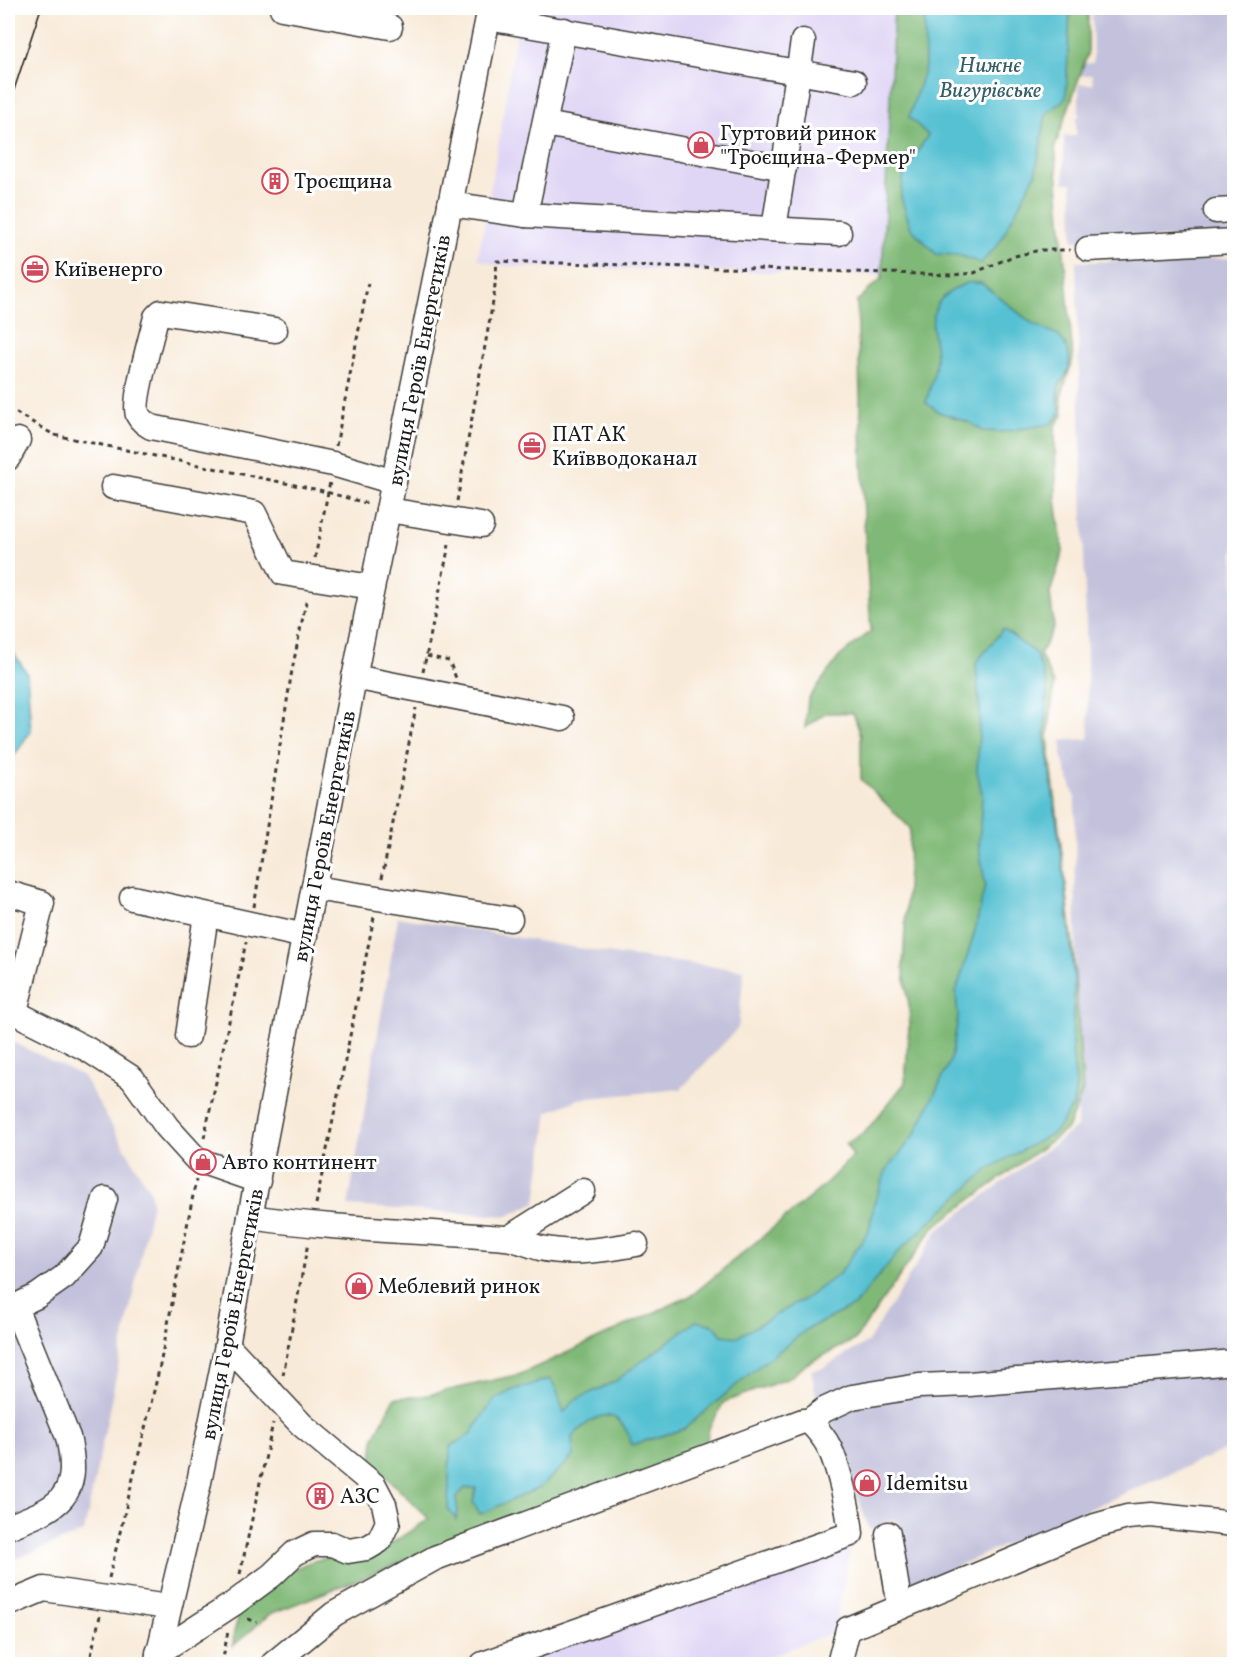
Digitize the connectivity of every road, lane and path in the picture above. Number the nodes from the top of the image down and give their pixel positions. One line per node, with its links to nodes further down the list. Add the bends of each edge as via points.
1 (282, 8): 2 (street)
2 (328, 11): 4 (street)
3 (489, 13): 5 (street); 11 (street, вулиця Героїв Енергетиків)
4 (390, 27)
5 (564, 30): 7 (street); 9 (street)
6 (803, 41): 7 (street)
7 (798, 72): 8 (street); 10 (street)
8 (854, 82)
9 (545, 124): 10 (street); 12 (street)
10 (783, 168): 13 (street)
11 (450, 204): 12 (street); 21 (street, вулиця Героїв Енергетиків)
12 (525, 215): 13 (street)
13 (774, 229): 14 (street)
14 (839, 233)
15 (1234, 241): 16 (street)
16 (1088, 249): 25 (path, via 1040,250 974,273 952,275 497,261)
17 (368, 283): 20 (path)
18 (275, 330): 20 (street, via 161,312 156,318 137,397 137,414 152,427)
19 (8, 408): 23 (path, via 54,435)
20 (333, 464): 21 (street); 23 (path)
21 (394, 482): 24 (street, вулиця Героїв Енергетиків)
22 (112, 487): 27 (street, via 254,513 283,573)
23 (328, 493): 24 (path); 27 (path)
24 (388, 510): 25 (street); 28 (street, вулиця Героїв Енергетиків)
25 (454, 521): 26 (street); 29 (path)
26 (481, 525)
27 (311, 577): 28 (street); 40 (path)
28 (372, 587): 30 (street, вулиця Героїв Енергетиків)
29 (426, 656): 31 (path); 32 (path, via 449,661)
30 (354, 677): 31 (street); 34 (street, вулиця Героїв Енергетиків)
31 (420, 690): 32 (street); 37 (path)
32 (465, 699): 33 (street)
33 (562, 718)
34 (314, 888): 37 (street); 41 (street, вулиця Героїв Енергетиків)
35 (8, 893): 42 (street, via 42,903)
36 (132, 898): 38 (street)
37 (378, 898): 39 (street); 49 (path)
38 (206, 915): 40 (street); 43 (street)
39 (510, 919)
40 (250, 925): 41 (street); 44 (path)
41 (305, 936): 45 (street, вулиця Героїв Енергетиків)
42 (11, 1010): 44 (street, via 87,1049 132,1078 167,1127)
43 (188, 1036)
44 (199, 1161): 45 (street); 60 (path, via 159,1370)
45 (258, 1181): 48 (street, вулиця Героїв Енергетиків)
46 (583, 1191): 50 (street)
47 (105, 1199): 52 (street, via 91,1247 64,1277)
48 (249, 1217): 49 (street); 53 (street, вулиця Героїв Енергетиків)
49 (312, 1226): 50 (street); 55 (path)
50 (509, 1238): 51 (street, via 560,1250 602,1251)
51 (636, 1244)
52 (11, 1308): 58 (street, via 68,1437 73,1459 72,1483 60,1501 46,1512)
53 (227, 1346): 55 (street); 63 (street, вулиця Героїв Енергетиків)
54 (1234, 1362): 56 (street, via 919,1386 852,1397)
55 (279, 1399): 62 (path); 62 (street, via 302,1425 374,1485 384,1504 387,1522 379,1541 367,1548 348,1551 332,1544 314,1544 295,1553)
56 (809, 1421): 68 (street, via 803,1420 435,1558 334,1614); 69 (street, via 830,1448 851,1534)
57 (1234, 1524): 64 (street, via 1151,1515 1127,1517 1095,1526)
58 (8, 1527)
59 (888, 1534): 64 (street)
60 (104, 1598): 61 (street, via 44,1590); 63 (street); 66 (path)
61 (8, 1604)
62 (233, 1604): 65 (street); 67 (path)
63 (168, 1607): 65 (street, вулиця Героїв Енергетиків)
64 (900, 1607): 70 (street, via 848,1629)
65 (157, 1659)
66 (89, 1665)
67 (222, 1665)
68 (273, 1665)
69 (483, 1665)
70 (839, 1665)

